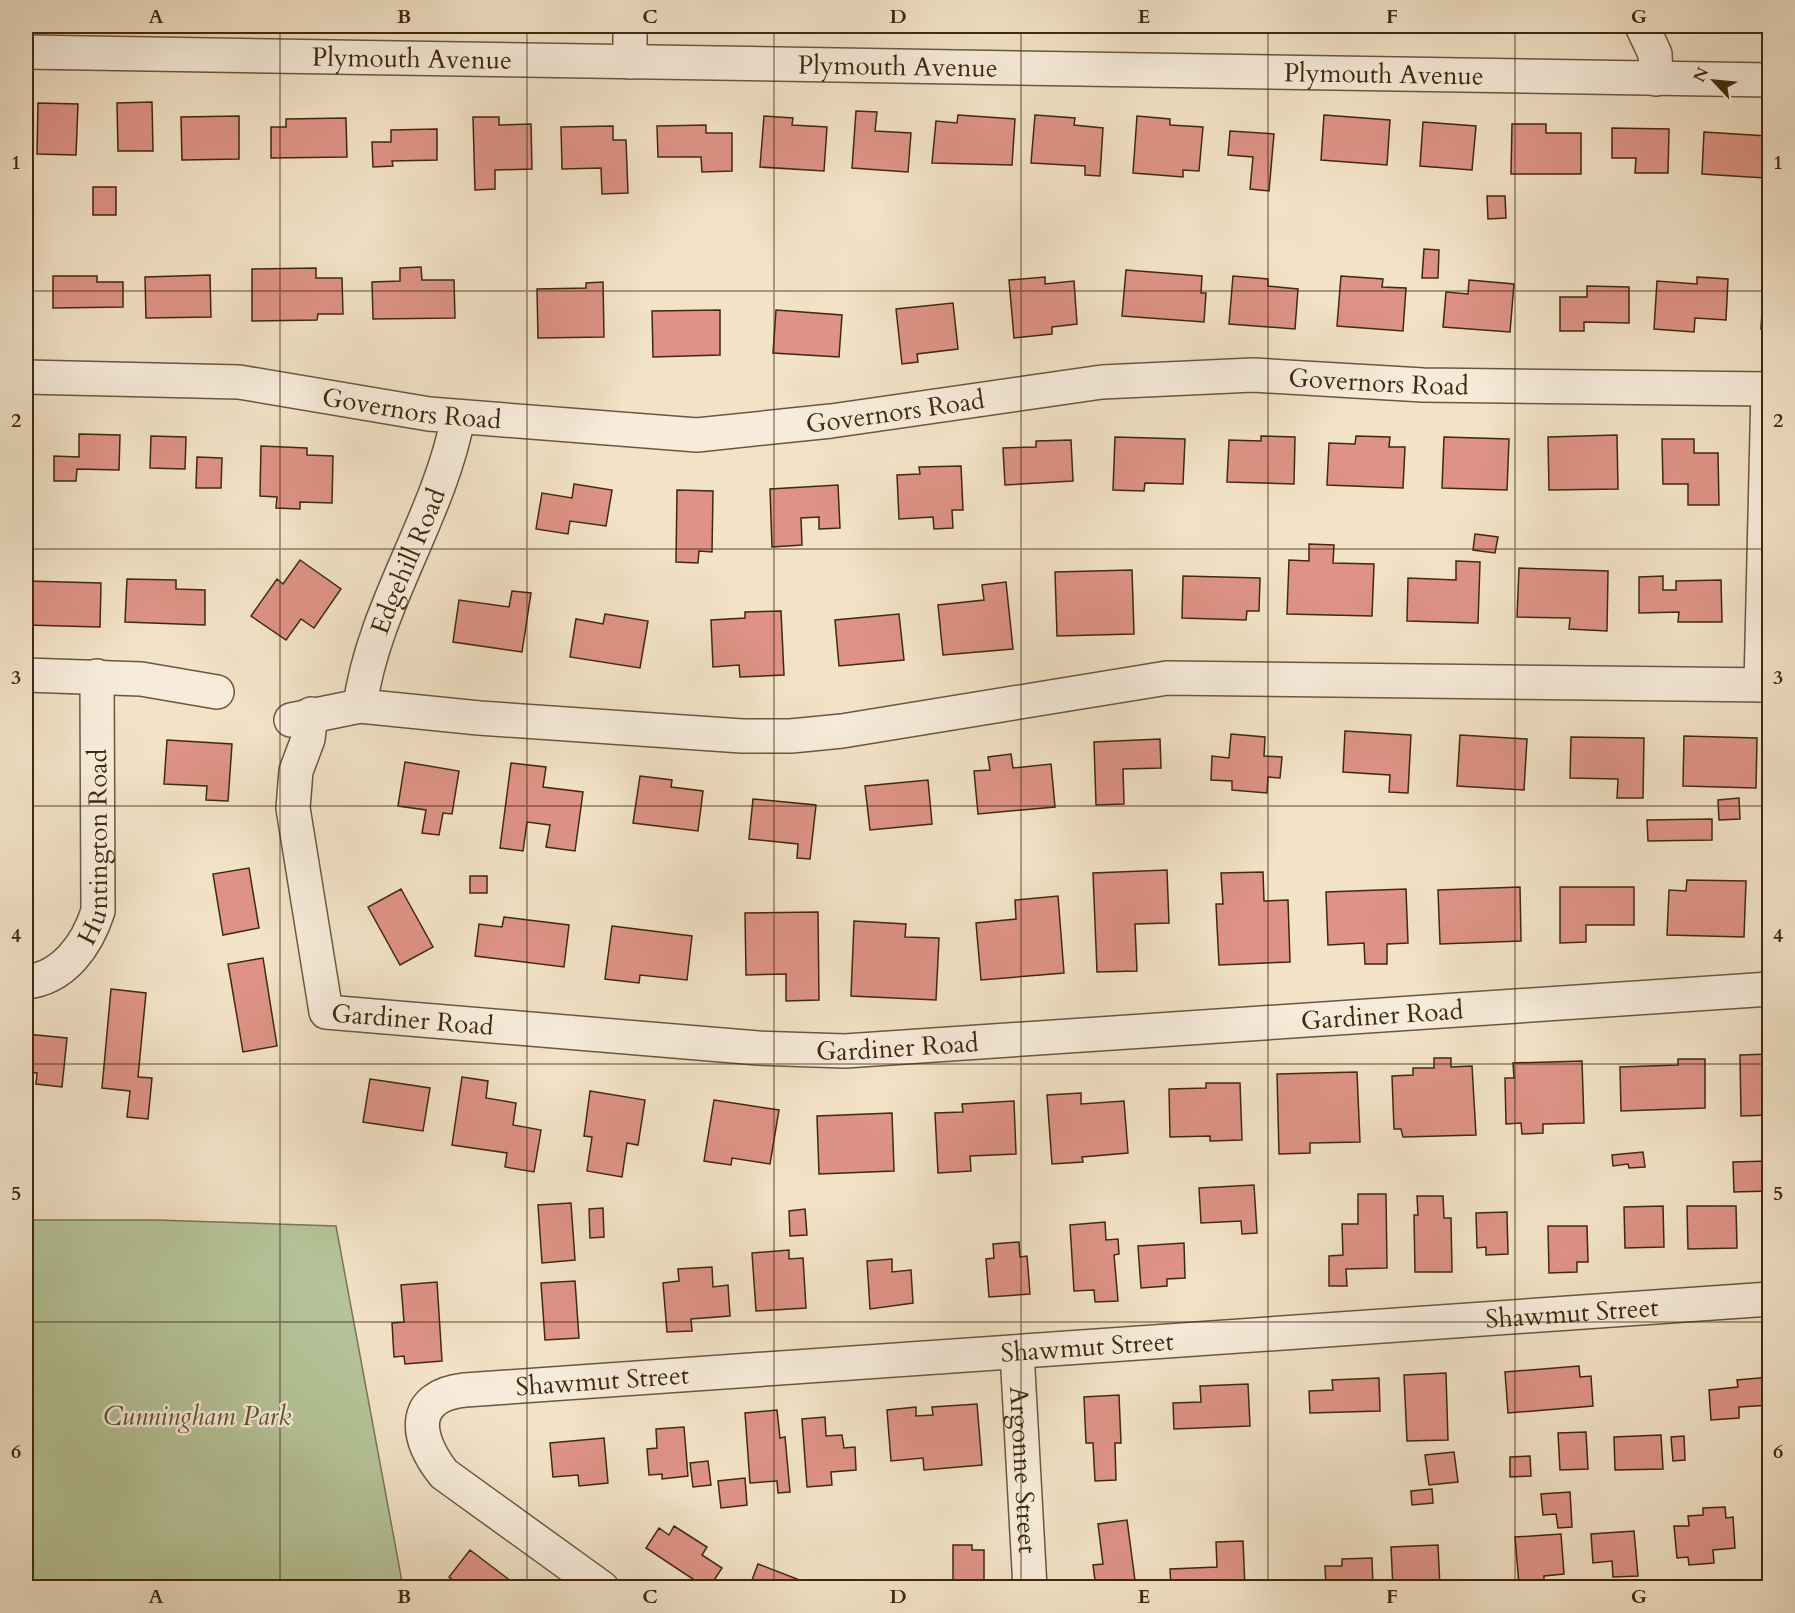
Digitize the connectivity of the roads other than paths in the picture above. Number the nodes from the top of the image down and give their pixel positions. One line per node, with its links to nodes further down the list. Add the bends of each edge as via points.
1 (630, 26): 4 (street)
2 (1642, 26): 5 (street, via 1655,54)
3 (26, 52): 4 (street, Plymouth Avenue)
4 (630, 62): 5 (street, Plymouth Avenue)
5 (1656, 79): 6 (street, Plymouth Avenue)
6 (1770, 80)
7 (26, 377): 9 (street, Governors Road, via 239,382)
8 (1769, 389): 9 (street, Governors Road, via 1423,385 1253,375 1102,382 831,421 697,435); 12 (street)
9 (458, 417): 14 (street, Edgehill Road, via 443,470 372,650)
10 (26, 675): 11 (street)
11 (98, 676): 13 (street); 15 (street, Huntington Road, via 98,911 85,940 63,967 49,976)
12 (1765, 685): 14 (street, Gardiner Road, via 1167,678 842,731 782,736 479,718)
13 (217, 692)
14 (360, 706): 16 (street, Gardiner Road, via 300,717 308,739 296,771 292,808 326,1012 758,1048 845,1051)
15 (26, 982)
16 (1770, 989)
17 (1770, 1299): 18 (street, Shawmut Street)
18 (1017, 1352): 19 (street, Shawmut Street, via 465,1390 442,1395 426,1413 422,1435 444,1474); 20 (street, Argonne Street)
19 (602, 1587)
20 (1030, 1587)

